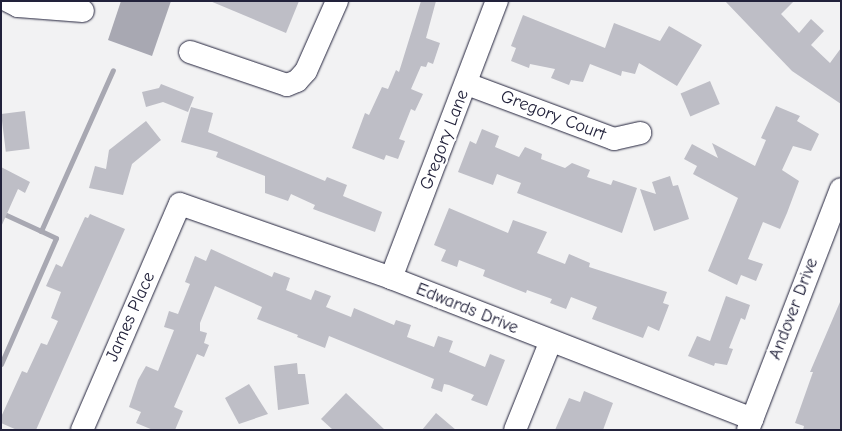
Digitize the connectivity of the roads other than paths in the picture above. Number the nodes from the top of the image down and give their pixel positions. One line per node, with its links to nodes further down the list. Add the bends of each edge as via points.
1 (8, 1): 4 (street, via 18,6)
2 (337, 1): 5 (street, via 306,71 297,81 287,85)
3 (497, 1): 6 (street, Gregory Lane)
4 (83, 10)
5 (190, 52)
6 (467, 84): 7 (street, Gregory Court, via 614,139); 10 (street, Gregory Lane)
7 (640, 133)
8 (841, 189): 12 (street, Andover Drive)
9 (180, 204): 10 (street, Edwards Drive); 13 (street, James Place)
10 (390, 278): 11 (street, Edwards Drive)
11 (550, 343): 12 (street, Edwards Drive); 14 (street)
12 (750, 424)
13 (82, 430)
14 (515, 430)

